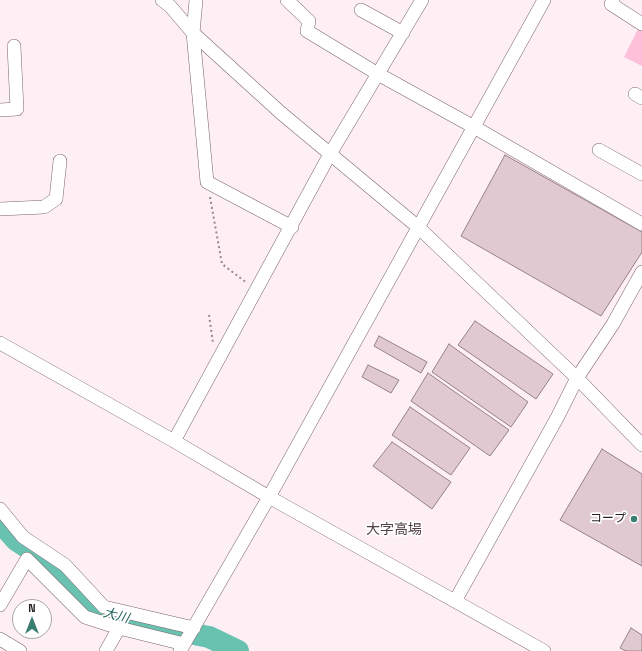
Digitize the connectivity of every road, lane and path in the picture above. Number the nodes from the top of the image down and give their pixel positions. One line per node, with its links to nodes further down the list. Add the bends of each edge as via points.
1 (162, 0): 9 (street)
2 (196, 0): 9 (street)
3 (287, 0): 12 (street, via 308,21 307,31)
4 (544, 0): 14 (street)
5 (613, 0): 8 (street, via 611,4)
6 (420, 1): 10 (street)
7 (361, 10): 10 (street)
8 (642, 24)
9 (193, 33): 16 (street); 19 (street)
10 (403, 33): 12 (street)
11 (14, 46): 13 (street, via 17,109)
12 (378, 74): 14 (street); 16 (street)
13 (0, 110)
14 (474, 127): 21 (street); 23 (street)
15 (599, 150): 18 (street)
16 (330, 154): 22 (street); 23 (street)
17 (60, 161): 20 (street, via 56,198 44,207)
18 (642, 174)
19 (207, 182): 22 (street); 25 (path, via 222,264)
20 (0, 209)
21 (642, 224)
22 (292, 227): 25 (street)
23 (418, 227): 29 (street); 32 (street)
24 (642, 272): 29 (street, via 613,324)
25 (257, 290): 30 (street)
26 (209, 315): 27 (path)
27 (213, 343)
28 (0, 344): 30 (street)
29 (577, 378): 31 (street); 34 (street)
30 (174, 441): 32 (street)
31 (642, 445)
32 (269, 497): 34 (street); 37 (street)
33 (1, 513): 37 (street, via 23,537 65,565 104,607)
34 (455, 601): 42 (street)
35 (0, 605): 36 (street, via 27,559 85,617)
36 (119, 628): 39 (street); 41 (street)
37 (194, 628): 39 (street)
38 (0, 639): 40 (street)
39 (182, 648)
40 (20, 651)
41 (106, 651)
42 (544, 651)

